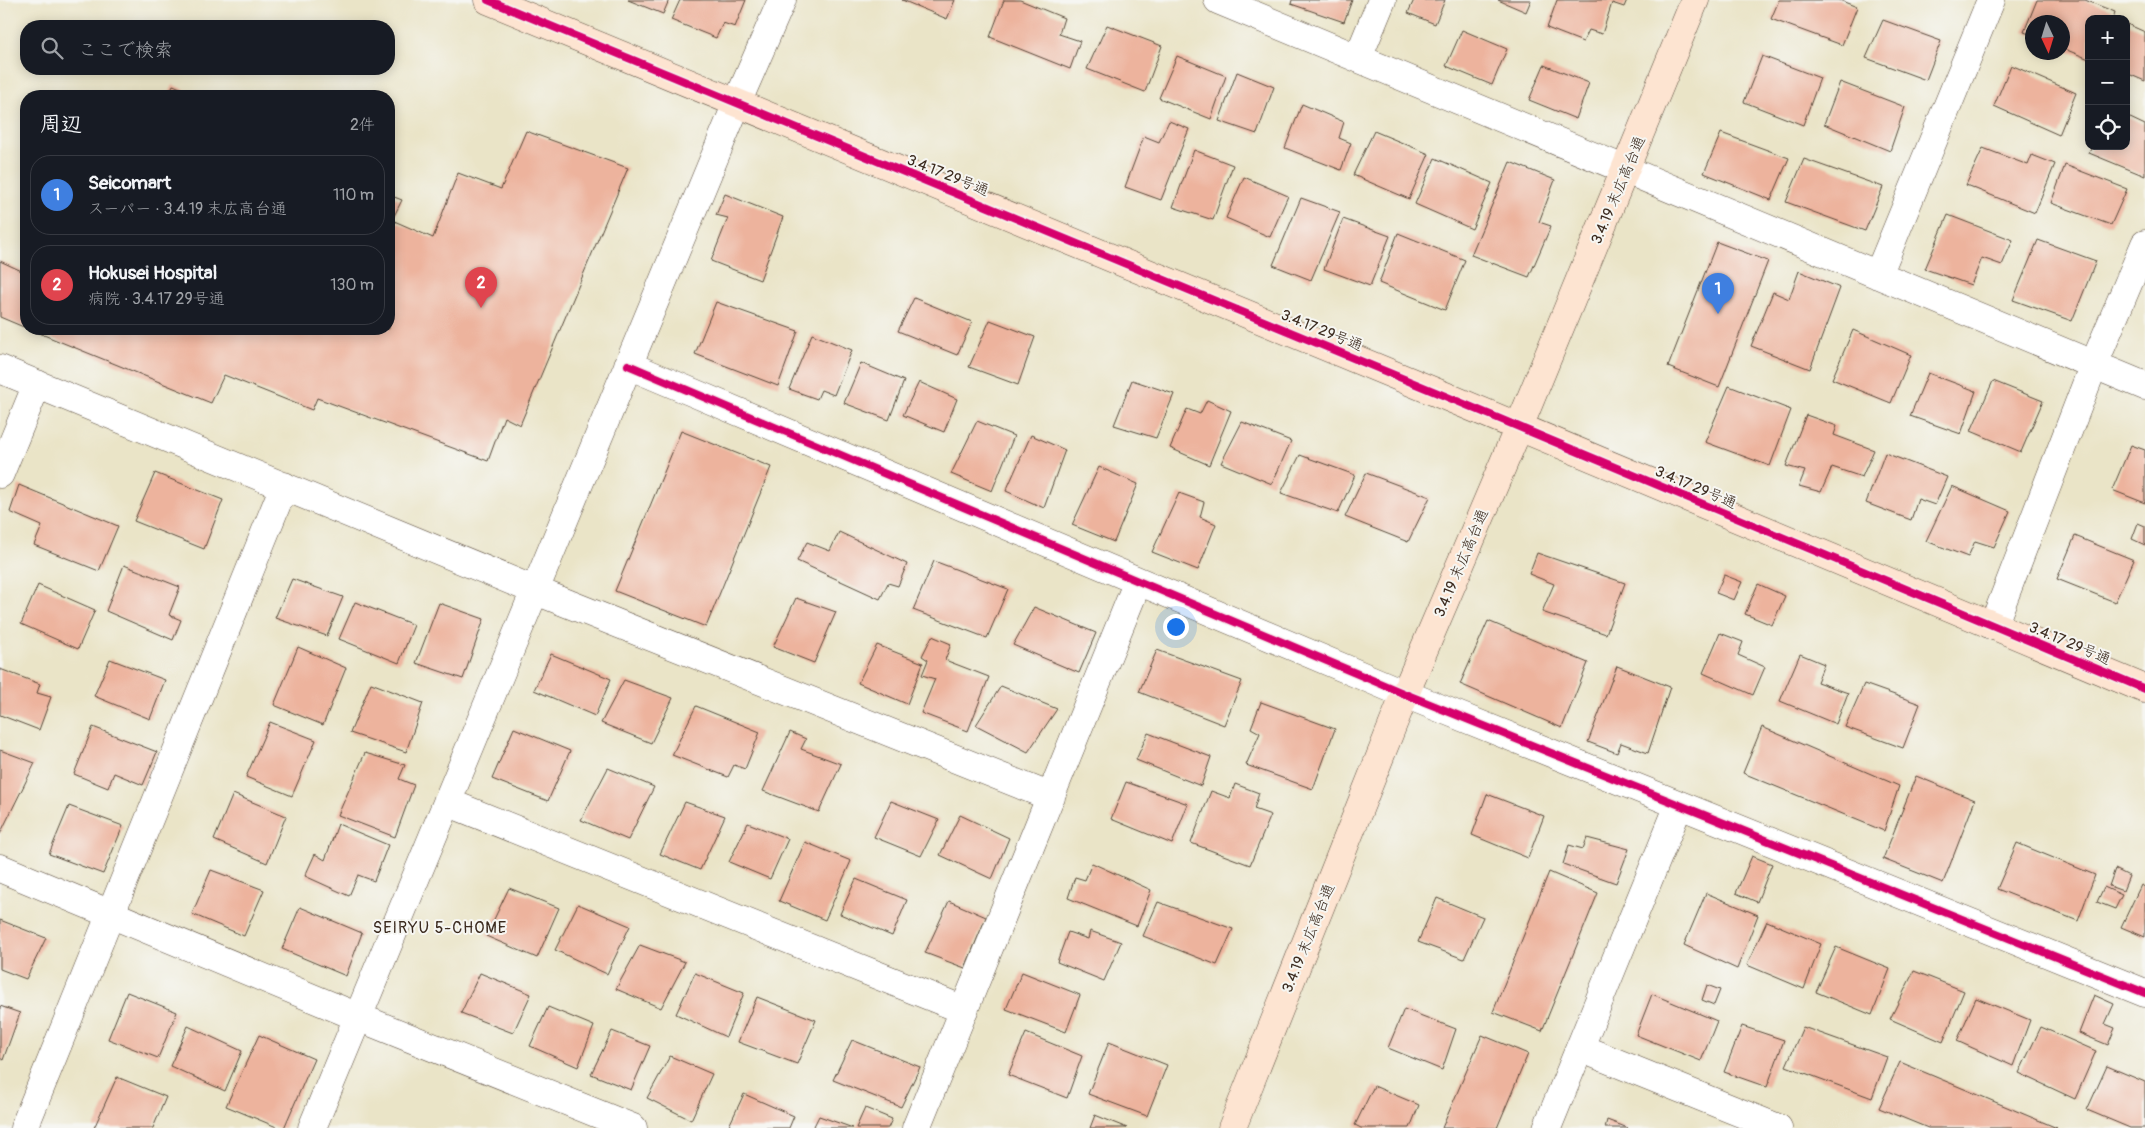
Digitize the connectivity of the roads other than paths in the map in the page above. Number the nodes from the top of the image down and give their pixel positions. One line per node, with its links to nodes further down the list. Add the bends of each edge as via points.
1 (488, 0): 8 (street, 3.4.17 29号通)
2 (782, 0): 8 (street)
3 (1218, 0): 7 (street)
4 (1382, 0): 7 (street)
5 (1695, 0): 9 (street, 3.4.19 末広高台通)
6 (1991, 0): 11 (street)
7 (1358, 58): 9 (street)
8 (737, 103): 13 (street); 17 (street, 3.4.17 29号通)
9 (1626, 170): 11 (street); 17 (street, 3.4.19 末広高台通)
10 (2145, 244): 12 (street)
11 (1878, 275): 12 (street)
12 (2094, 364): 16 (street); 22 (street)
13 (628, 365): 20 (street); 21 (street)
14 (0, 369): 15 (street)
15 (37, 384): 18 (street); 19 (street)
16 (2145, 386)
17 (1519, 427): 22 (street, 3.4.17 29号通); 24 (street, 3.4.19 末広高台通)
18 (0, 474)
19 (284, 486): 21 (street); 29 (street)
20 (1138, 581): 24 (street); 25 (street)
21 (534, 590): 25 (street); 26 (street)
22 (1994, 626): 23 (street, 3.4.17 29号通)
23 (2145, 689)
24 (1405, 694): 27 (street); 38 (street, 3.4.19 末広高台通)
25 (1051, 797): 31 (street)
26 (447, 802): 31 (street); 32 (street)
27 (1679, 804): 30 (street); 33 (street)
28 (0, 868): 29 (street)
29 (110, 914): 32 (street); 34 (street)
30 (2145, 993)
31 (964, 1010): 37 (street)
32 (358, 1017): 35 (street); 36 (street)
33 (1580, 1048): 39 (street); 40 (street)
34 (24, 1128)
35 (312, 1128)
36 (633, 1128)
37 (916, 1128)
38 (1232, 1128)
39 (1547, 1128)
40 (1778, 1128)

